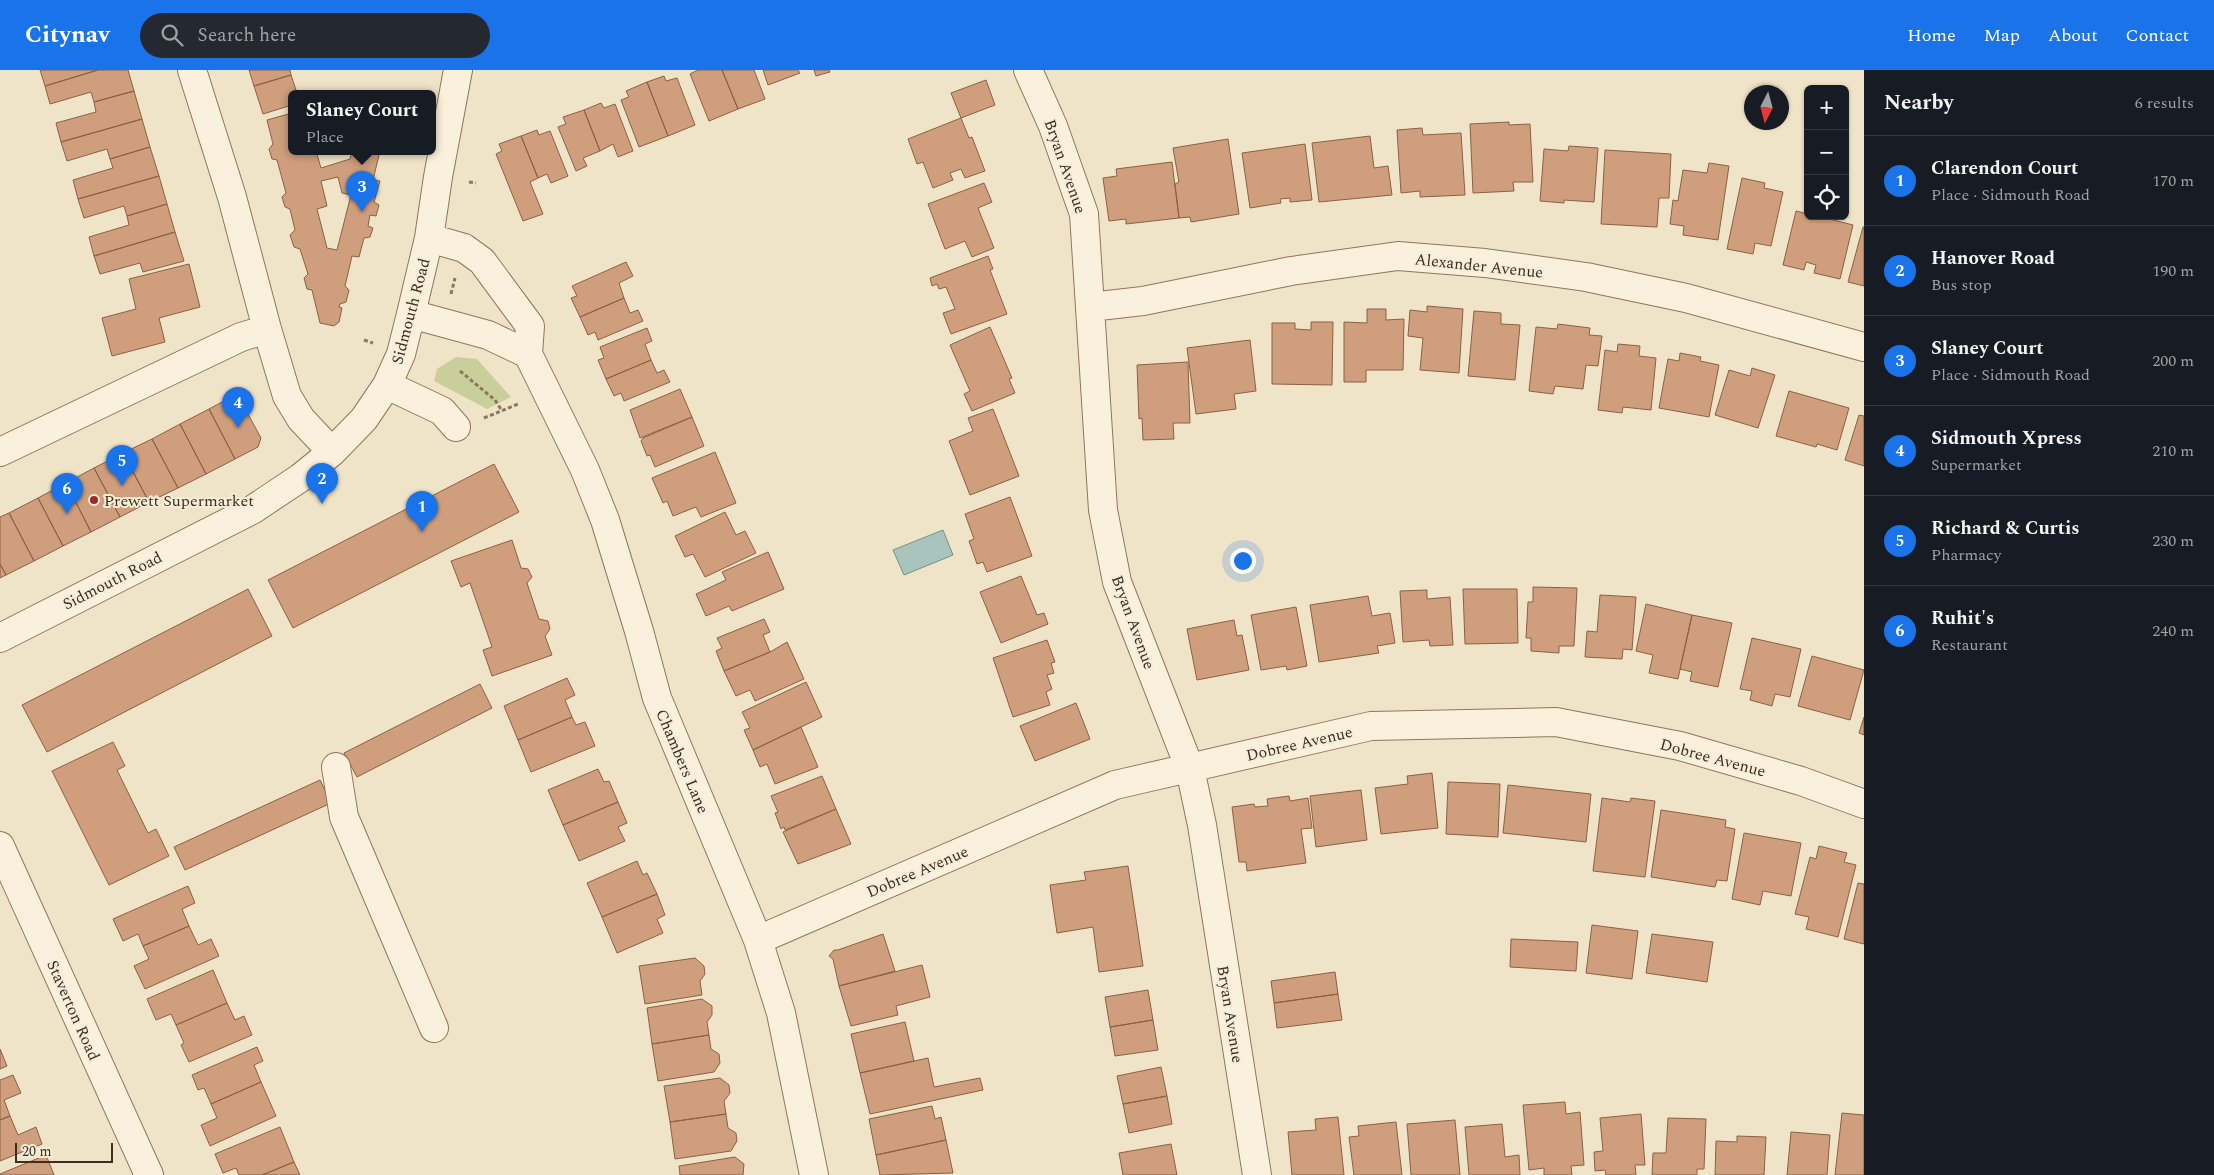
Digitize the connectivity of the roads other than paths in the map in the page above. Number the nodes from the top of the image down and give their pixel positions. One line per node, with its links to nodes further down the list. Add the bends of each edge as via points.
1 (192, 70): 8 (street, via 232,198)
2 (458, 70): 4 (street, Sidmouth Road)
3 (1028, 70): 6 (street, Bryan Avenue, via 1053,126 1084,214)
4 (429, 238): 5 (street, Chambers Lane, via 464,248 482,261); 7 (street, Sidmouth Road)
5 (511, 300): 9 (street); 11 (street, Chambers Lane, via 530,326)
6 (1090, 307): 10 (street, Alexander Avenue, via 1143,301 1291,271 1398,256 1485,263 1586,277 1686,298); 18 (street, Bryan Avenue, via 1103,510 1117,582)
7 (411, 314): 9 (street); 12 (street, Sidmouth Road)
8 (267, 329): 14 (street, via 241,337); 15 (street, via 287,396 301,419)
9 (488, 335): 11 (street)
10 (1864, 347)
11 (528, 354): 21 (street, Chambers Lane, via 605,520 657,698)
12 (387, 385): 13 (street); 15 (street, Sidmouth Road, via 364,419)
13 (466, 425)
14 (0, 452)
15 (332, 452): 16 (street, Sidmouth Road, via 252,510)
16 (0, 638)
17 (336, 767): 22 (street, via 344,817)
18 (1190, 768): 19 (street, Dobree Avenue, via 1371,726 1556,722 1680,746 1801,781); 21 (street, Dobree Avenue, via 1115,785); 25 (street, Bryan Avenue, via 1202,825)
19 (1864, 804)
20 (0, 846): 23 (street, Staverton Road)
21 (758, 940): 24 (street, Chambers Lane, via 781,1013)
22 (434, 1028)
23 (149, 1175)
24 (814, 1175)
25 (1257, 1175)

